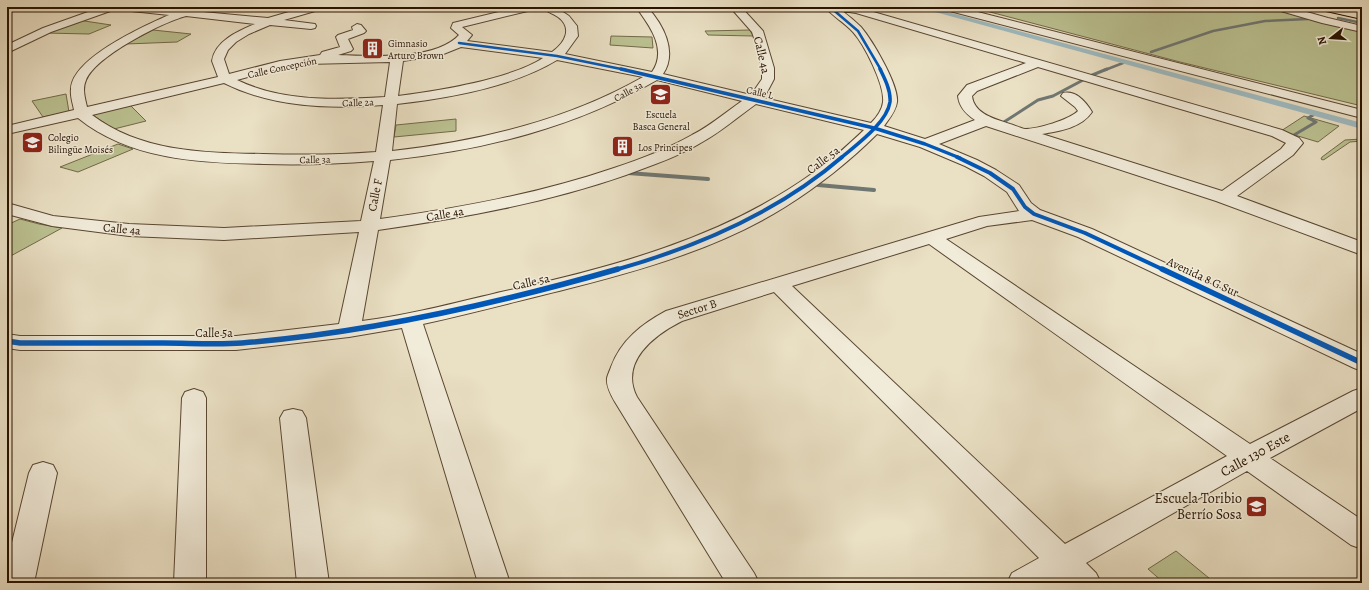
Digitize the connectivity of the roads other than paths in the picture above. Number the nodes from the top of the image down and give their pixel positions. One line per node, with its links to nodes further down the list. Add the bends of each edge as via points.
1 (16, 7): 17 (street)
2 (112, 7): 28 (street, via 47,30)
3 (122, 7): 19 (street)
4 (211, 7): 19 (street)
5 (318, 7): 22 (street)
6 (532, 7): 27 (street, via 457,25 456,28 466,36)
7 (547, 7): 29 (street, Calle 2a, via 562,14 572,28 571,40)
8 (641, 7): 33 (street, Calle 3a, via 658,30 661,41 663,54 658,72)
9 (735, 7): 36 (street, Calle 4a, via 757,31 768,68 768,79)
10 (831, 7): 32 (street, via 860,11); 42 (street, Calle 5a, via 858,32 887,85 890,103)
11 (947, 7): 20 (street); 23 (street)
12 (964, 7): 20 (street)
13 (1278, 7): 26 (street, via 1326,21)
14 (1289, 7): 26 (street)
15 (1321, 7): 21 (highway)
16 (1345, 7): 18 (highway)
17 (7, 10)
18 (1362, 10)
19 (181, 11): 22 (street); 39 (street, via 109,50 96,60 84,74 77,88)
20 (983, 12): 23 (street); 38 (street)
21 (1362, 16)
22 (264, 22): 24 (street); 34 (street, via 223,49 218,58)
23 (1003, 22): 40 (street)
24 (310, 26)
25 (357, 27): 30 (street, via 360,31 342,37 348,49 325,55)
26 (1362, 27)
27 (459, 44): 29 (street, Calle L); 31 (street, Calle Concepción, via 424,55)
28 (7, 49)
29 (557, 56): 33 (street, Calle L); 37 (street, Calle 2a, via 522,72 486,84 442,94)
30 (321, 59): 31 (street, Calle Concepción); 34 (street, Calle Concepción)
31 (397, 59): 37 (street, Calle F)
32 (1038, 63): 41 (street, via 981,84 968,92 965,101 969,108); 47 (street, via 1277,133 1294,141 1286,152)
33 (654, 76): 36 (street, Calle L); 46 (street, Calle 3a, via 580,114 529,130 466,146)
34 (225, 79): 37 (street, Calle 2a, via 262,95 289,100 319,103); 39 (street, Calle Concepción)
35 (1068, 96): 44 (street, via 1084,108 1085,112 1081,117 1067,124)
36 (754, 100): 42 (street, Calle L); 50 (street, Calle 4a, via 699,138 658,158 583,184 502,204)
37 (390, 101): 46 (street, Calle F)
38 (1362, 108)
39 (81, 113): 43 (street, Calle Concepción); 46 (street, Calle 3a, via 94,125 131,142 192,155 271,160)
40 (1362, 114)
41 (986, 121): 44 (street); 45 (street)
42 (874, 128): 45 (street, Calle L); 54 (street, Calle 5a, via 842,159 802,188 766,210 686,248 546,289)
43 (7, 130)
44 (1026, 133): 47 (street)
45 (925, 144): 49 (street, Calle L, via 971,163 996,177 1013,189 1025,207)
46 (382, 157): 50 (street, Calle F)
47 (1225, 197): 52 (street, via 1315,229)
48 (7, 208): 50 (street, Calle 4a, via 52,221 84,226 174,233 224,234)
49 (1034, 214): 51 (street, Sector B, via 985,221); 57 (street, Avenida 8 G Sur, via 1085,233)
50 (369, 226): 55 (street, Calle F)
51 (931, 237): 53 (street, Sector B); 61 (street)
52 (1362, 249)
53 (778, 284): 64 (street); 69 (street, Sector B, via 659,323 645,333 633,347 624,362 619,380 631,408)
54 (411, 320): 55 (street, Calle 5a); 68 (street)
55 (349, 330): 56 (street, Calle 5a, via 236,343)
56 (12, 346)
57 (1362, 362)
58 (1362, 397): 61 (street, Calle 130 Este)
59 (194, 398): 66 (street)
60 (293, 418): 67 (street)
61 (1249, 457): 63 (street); 64 (street, Calle 130 Este)
62 (43, 473): 65 (street)
63 (1362, 536)
64 (1063, 562): 70 (street, Calle 130 Este); 71 (street)
65 (18, 583)
66 (190, 583)
67 (312, 583)
68 (494, 583)
69 (743, 583)
70 (1023, 583)
71 (1085, 583)

